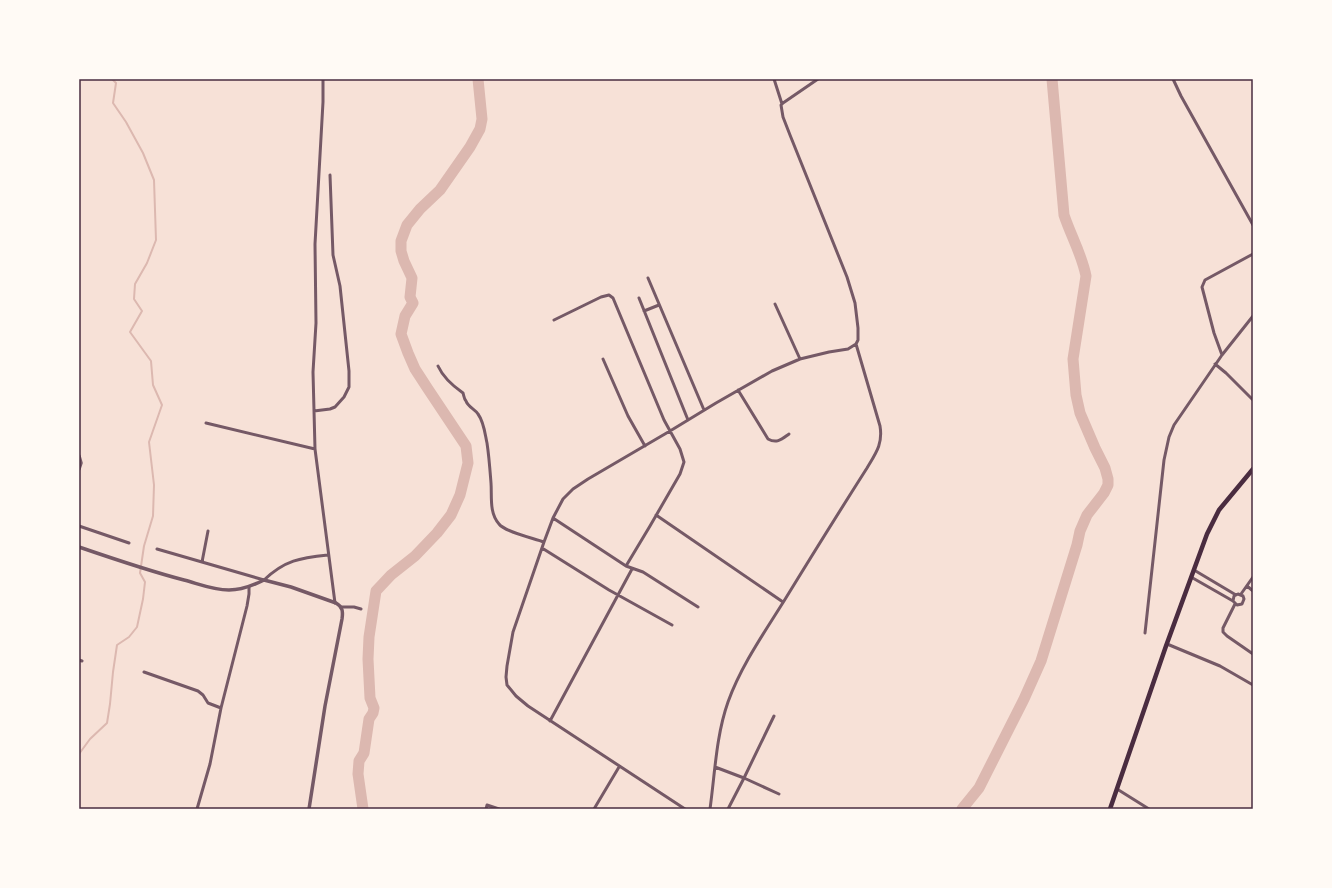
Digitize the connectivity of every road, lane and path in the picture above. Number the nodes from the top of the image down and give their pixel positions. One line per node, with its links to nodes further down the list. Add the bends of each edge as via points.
1 (323, 79): 25 (street, via 316,223)
2 (774, 79): 5 (street)
3 (818, 79): 5 (street)
4 (1173, 79): 7 (street)
5 (782, 104): 16 (street, via 781,110 790,135 855,304 858,328)
6 (330, 175): 25 (street, via 333,255 340,286 349,371 348,387 344,397 335,407)
7 (1253, 225)
8 (1253, 254): 17 (street, via 1203,283 1214,333)
9 (648, 278): 11 (street)
10 (638, 298): 13 (street)
11 (659, 304): 13 (street); 24 (street)
12 (774, 304): 19 (street)
13 (644, 311): 26 (street)
14 (1253, 316): 17 (street)
15 (554, 320): 28 (street, via 601,297 609,295 613,298)
16 (856, 344): 19 (street, via 844,350); 58 (street, via 882,439 867,468)
17 (1222, 355): 20 (street)
18 (603, 359): 30 (street, via 628,416)
19 (800, 359): 22 (street)
20 (1215, 364): 23 (street); 65 (street, via 1182,412 1169,437 1163,467)
21 (438, 366): 39 (street, via 451,385 463,393 468,405 480,417 488,454 491,499 498,522 504,528)
22 (738, 390): 24 (street); 29 (street, via 768,439 777,442)
23 (1253, 400)
24 (704, 410): 26 (street)
25 (314, 411): 31 (street)
26 (688, 420): 28 (street)
27 (206, 423): 31 (street)
28 (670, 431): 30 (street); 35 (street, via 680,449 684,464)
29 (789, 434)
30 (645, 446): 36 (street, via 573,489)
31 (315, 449): 44 (street)
32 (79, 456): 34 (street)
33 (1253, 469): 48 (main road, via 1219,510)
34 (79, 470)
35 (656, 515): 46 (street); 58 (street)
36 (553, 518): 39 (street); 46 (street)
37 (79, 526): 40 (street)
38 (208, 531): 45 (street)
39 (544, 542): 42 (street)
40 (128, 543)
41 (79, 547): 53 (street, via 219,589)
42 (542, 548): 57 (street); 72 (street, via 513,632 506,677 510,690)
43 (157, 550): 45 (street)
44 (328, 555): 51 (street, via 294,560); 60 (street)
45 (202, 562): 51 (street)
46 (626, 566): 47 (street)
47 (632, 569): 57 (street); 62 (street, via 643,572)
48 (1194, 570): 50 (main road); 55 (street)
49 (1253, 576): 52 (street)
50 (1192, 577): 59 (street); 66 (main road)
51 (264, 580): 53 (street); 60 (street)
52 (1247, 586): 54 (street); 56 (street)
53 (249, 587): 70 (street, via 247,606)
54 (1253, 591)
55 (1236, 594): 56 (street); 59 (street, via 1233,597)
56 (1241, 594): 59 (street, via 1244,597 1243,603 1240,605)
57 (618, 595): 64 (street); 72 (street)
58 (783, 602): 74 (street, via 744,667 728,702)
59 (1234, 602): 67 (street, via 1223,632)
60 (335, 603): 61 (street)
61 (341, 607): 63 (street); 79 (street, via 343,613)
62 (698, 607)
63 (361, 609)
64 (672, 626)
65 (1145, 633)
66 (1167, 645): 69 (street, via 1220,666); 76 (main road)
67 (1252, 652)
68 (144, 672): 70 (street, via 198,691 208,702)
69 (1253, 685)
70 (222, 708): 78 (street)
71 (774, 716): 75 (street)
72 (550, 721): 73 (street)
73 (619, 766): 82 (street); 83 (street)
74 (715, 767): 75 (street); 84 (street)
75 (744, 778): 77 (street); 85 (street)
76 (1117, 789): 86 (main road); 87 (street)
77 (779, 794)
78 (197, 809)
79 (309, 809)
80 (486, 809): 81 (street, via 487,805)
81 (499, 809)
82 (594, 809)
83 (685, 809)
84 (710, 809)
85 (728, 809)
86 (1110, 809)
87 (1149, 809)

